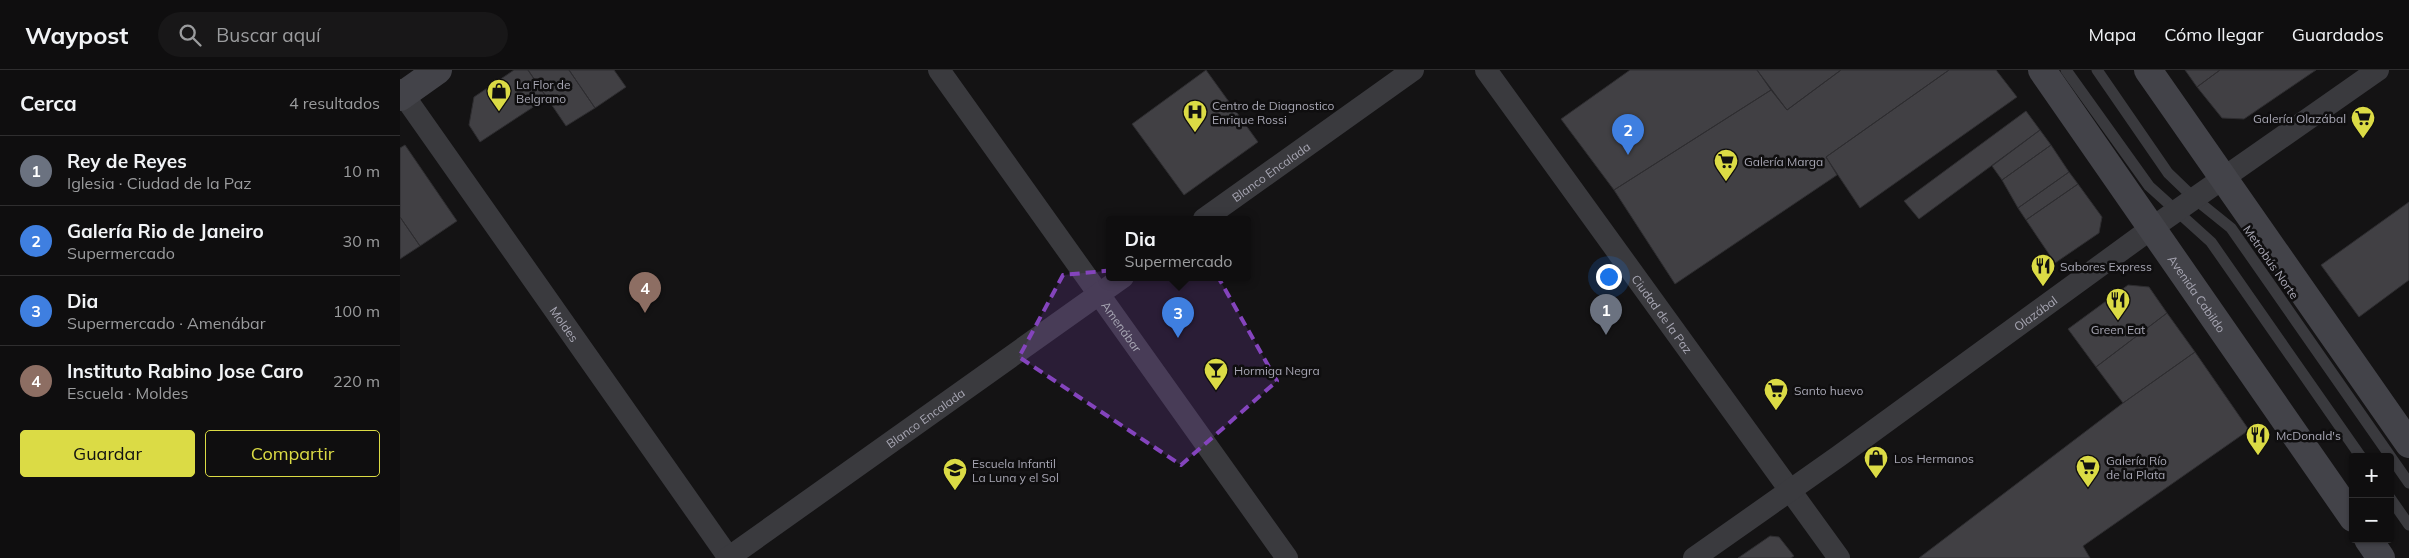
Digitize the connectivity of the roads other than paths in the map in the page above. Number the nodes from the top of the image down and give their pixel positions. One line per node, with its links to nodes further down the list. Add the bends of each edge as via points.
1 (438, 70): 10 (main road)
2 (939, 70): 16 (street, Amenábar)
3 (1413, 70): 13 (street, Blanco Encalada)
4 (1486, 70): 20 (street, Ciudad de la Paz)
5 (2042, 70): 14 (main road, Avenida Cabildo)
6 (2066, 70): 12 (lane, Metrobús Norte, via 2149,186)
7 (2097, 70): 12 (lane, Metrobús Norte, via 2168,173)
8 (2148, 70): 11 (main road)
9 (2378, 70): 11 (street, Olazábal)
10 (401, 94): 25 (street, Moldes)
11 (2224, 179): 12 (street, Olazábal); 17 (main road)
12 (2186, 205): 14 (street, Olazábal); 18 (lane, Metrobús Norte); 19 (lane, Metrobús Norte, via 2231,228)
13 (1208, 216)
14 (2152, 228): 20 (street, Olazábal); 22 (main road, Avenida Cabildo)
15 (1117, 281): 16 (street, Blanco Encalada)
16 (1099, 294): 25 (street, Blanco Encalada); 26 (street, Amenábar)
17 (2409, 444)
18 (2358, 453)
19 (2409, 483)
20 (1790, 490): 27 (street, Olazábal); 28 (street, Ciudad de la Paz)
21 (2394, 504): 23 (lane)
22 (2349, 512)
23 (2409, 525)
24 (2371, 543): 29 (main road)
25 (728, 558)
26 (1287, 558)
27 (1694, 558)
28 (1839, 558)
29 (2381, 558)

